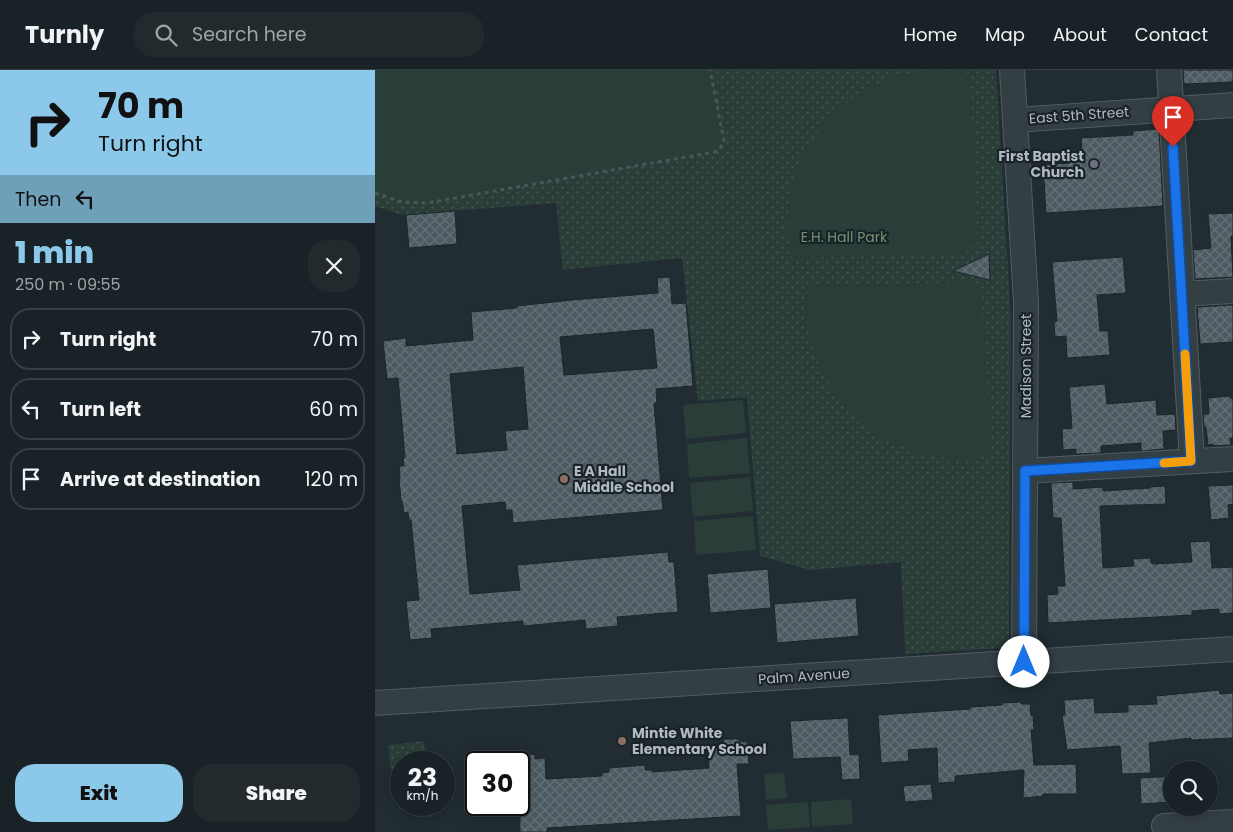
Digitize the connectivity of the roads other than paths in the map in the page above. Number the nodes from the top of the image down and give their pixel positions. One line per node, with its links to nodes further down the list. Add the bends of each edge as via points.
1 (1012, 70): 5 (street, Madison Street)
2 (1169, 70): 4 (street)
3 (1233, 105): 4 (street, East 5th Street)
4 (1171, 109): 5 (street, East 5th Street); 7 (street)
5 (1015, 120): 10 (street, Madison Street, via 1026,302)
6 (1233, 291): 7 (street)
7 (1182, 294): 9 (street)
8 (1233, 459): 9 (street)
9 (1191, 461): 10 (street)
10 (1025, 471): 12 (street, Madison Street)
11 (1233, 649): 12 (street, Palm Avenue)
12 (1024, 662): 13 (street, Palm Avenue)
13 (375, 703)
14 (1233, 822): 15 (street)
15 (1164, 826)

